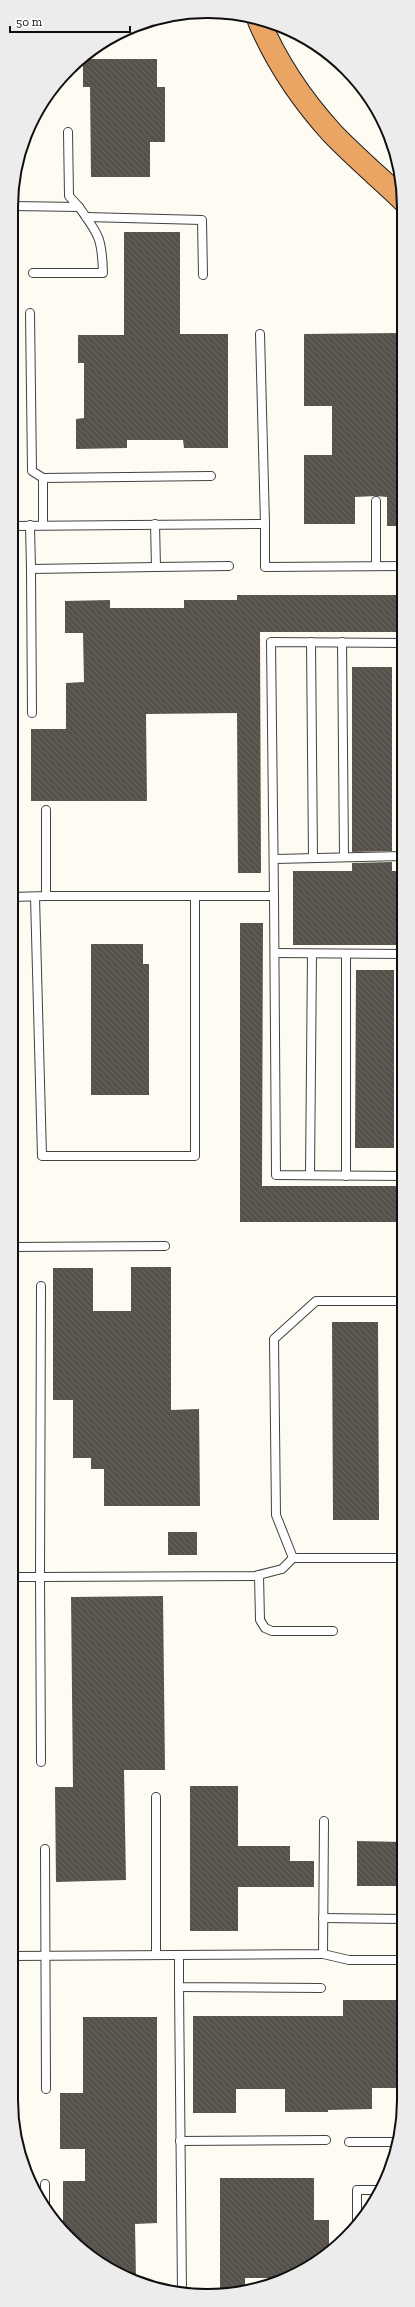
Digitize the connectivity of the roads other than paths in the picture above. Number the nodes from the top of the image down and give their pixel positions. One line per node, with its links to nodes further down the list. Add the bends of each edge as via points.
1 (261, 26): 3 (highway, via 299,91 332,133)
2 (68, 132): 5 (lane, via 69,196)
3 (397, 194)
4 (18, 206): 5 (lane)
5 (79, 207): 6 (lane)
6 (86, 217): 7 (lane, via 98,234 102,247 103,273); 8 (lane, via 202,220)
7 (33, 273)
8 (203, 275)
9 (30, 313): 12 (lane, via 32,471)
10 (260, 334): 15 (lane)
11 (211, 476): 12 (lane)
12 (42, 478): 17 (lane)
13 (376, 501): 20 (lane)
14 (155, 524): 15 (lane); 17 (lane); 22 (lane)
15 (265, 524): 20 (lane, via 265,567)
16 (30, 525): 17 (lane); 18 (lane); 23 (lane)
17 (43, 525)
18 (18, 526)
19 (229, 566): 22 (lane)
20 (376, 566): 21 (lane)
21 (397, 566)
22 (156, 567): 23 (lane)
23 (31, 569): 27 (lane)
24 (311, 642): 25 (lane); 31 (lane); 32 (lane, via 271,642)
25 (342, 642): 26 (lane); 29 (lane)
26 (397, 643)
27 (32, 713)
28 (46, 810): 33 (lane)
29 (344, 856): 30 (lane); 31 (lane)
30 (397, 856)
31 (313, 857): 32 (lane)
32 (275, 859): 35 (lane)
33 (46, 896): 34 (lane); 37 (lane)
34 (195, 896): 35 (lane); 37 (lane, via 195,1156 42,1156)
35 (274, 896): 38 (lane)
36 (18, 897): 37 (lane)
37 (35, 897)
38 (275, 953): 39 (lane); 42 (lane, via 276,1175)
39 (312, 954): 40 (lane); 42 (lane)
40 (346, 954): 41 (lane); 43 (lane)
41 (397, 954)
42 (310, 1175): 43 (lane)
43 (346, 1176): 44 (lane)
44 (397, 1176)
45 (165, 1246): 46 (lane)
46 (18, 1247)
47 (41, 1286): 53 (lane)
48 (397, 1301): 49 (lane, via 316,1301 274,1339 276,1515)
49 (294, 1558): 50 (lane); 51 (lane, via 282,1569)
50 (397, 1558)
51 (259, 1575): 53 (lane); 54 (lane, via 260,1620 265,1628 272,1631)
52 (18, 1576): 53 (lane)
53 (40, 1577): 55 (lane)
54 (333, 1631)
55 (41, 1762)
56 (156, 1797): 62 (lane)
57 (324, 1821): 59 (lane)
58 (45, 1849): 65 (lane)
59 (323, 1918): 60 (lane); 61 (lane)
60 (397, 1919)
61 (323, 1954): 63 (lane); 66 (lane, via 349,1960)
62 (156, 1955): 63 (lane); 65 (lane)
63 (178, 1955): 67 (lane)
64 (18, 1956): 65 (lane)
65 (46, 1956): 69 (lane)
66 (397, 1960)
67 (179, 1987): 68 (lane); 70 (lane)
68 (321, 1988)
69 (46, 2089)
70 (180, 2140): 71 (lane); 78 (lane)
71 (326, 2140)
72 (349, 2142): 73 (lane)
73 (392, 2142)
74 (45, 2184): 76 (lane)
75 (374, 2190): 77 (lane, via 357,2190)
76 (46, 2198)
77 (357, 2216)
78 (182, 2287)

